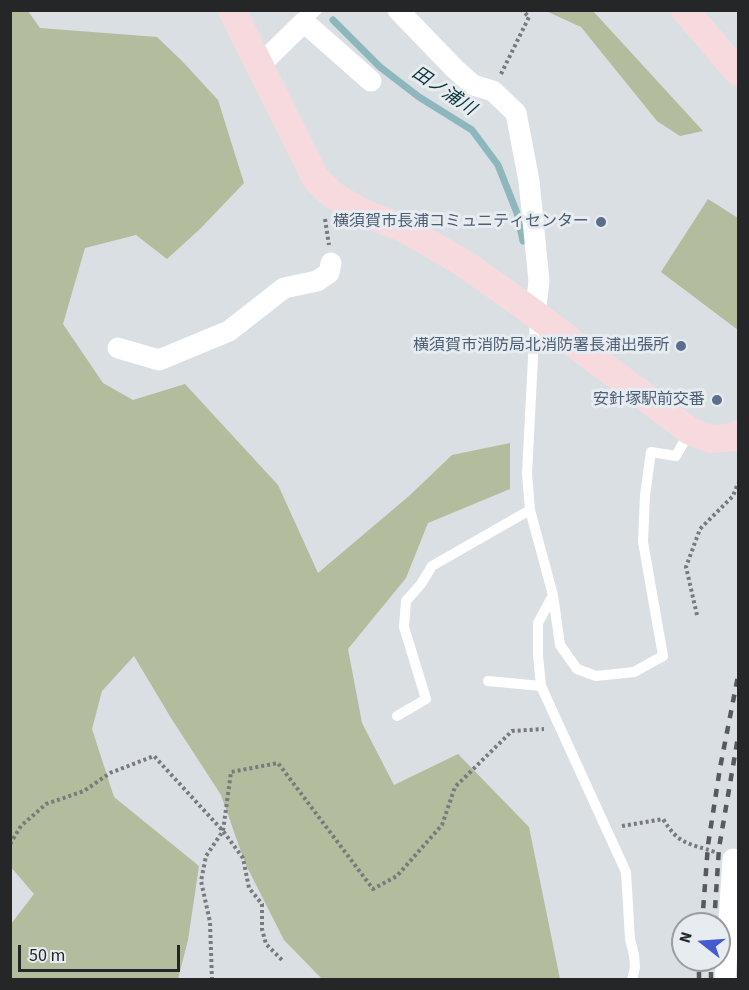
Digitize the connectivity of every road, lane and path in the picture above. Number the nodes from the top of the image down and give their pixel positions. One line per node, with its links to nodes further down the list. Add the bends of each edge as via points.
1 (232, 10): 6 (street)
2 (398, 10): 9 (street, via 473,85)
3 (522, 10): 9 (path, via 529,18)
4 (685, 10): 7 (street)
5 (310, 16): 6 (street); 8 (street)
6 (259, 66): 10 (street, via 316,179)
7 (738, 72)
8 (372, 81)
9 (493, 91): 12 (street, via 516,113 529,181 539,281)
10 (328, 190): 11 (path, via 324,213); 12 (street, via 363,213 402,228 465,264)
11 (331, 263): 13 (street, via 329,273 317,281 284,288 229,331 159,360)
12 (535, 315): 14 (street); 17 (lane, via 527,474)
13 (118, 348)
14 (690, 431): 15 (street, via 711,439); 18 (lane, via 676,456 651,452 645,495 643,542 663,656 634,672 596,676 577,669 560,645)
15 (738, 436)
16 (738, 483): 19 (path, via 733,496 700,529 686,567)
17 (530, 510): 18 (lane); 22 (lane, via 432,566 406,601 404,627 426,699)
18 (553, 595): 21 (lane, via 538,623)
19 (697, 615)
20 (488, 681): 21 (lane)
21 (541, 686): 23 (lane)
22 (397, 716)
23 (560, 728): 24 (lane); 25 (path, via 512,731 455,787 442,825 397,876 373,889 278,763 231,772)
24 (606, 828): 27 (path, via 663,819 682,842); 30 (lane, via 626,872 635,967)
25 (223, 831): 26 (path, via 154,756 110,772 84,791 46,804 21,826); 28 (path, via 243,858 249,888 262,904 266,944); 29 (path, via 206,856 201,881 210,922)
26 (10, 844)
27 (733, 859): 31 (street)
28 (283, 961)
29 (212, 980)
30 (632, 980)
31 (725, 980)

